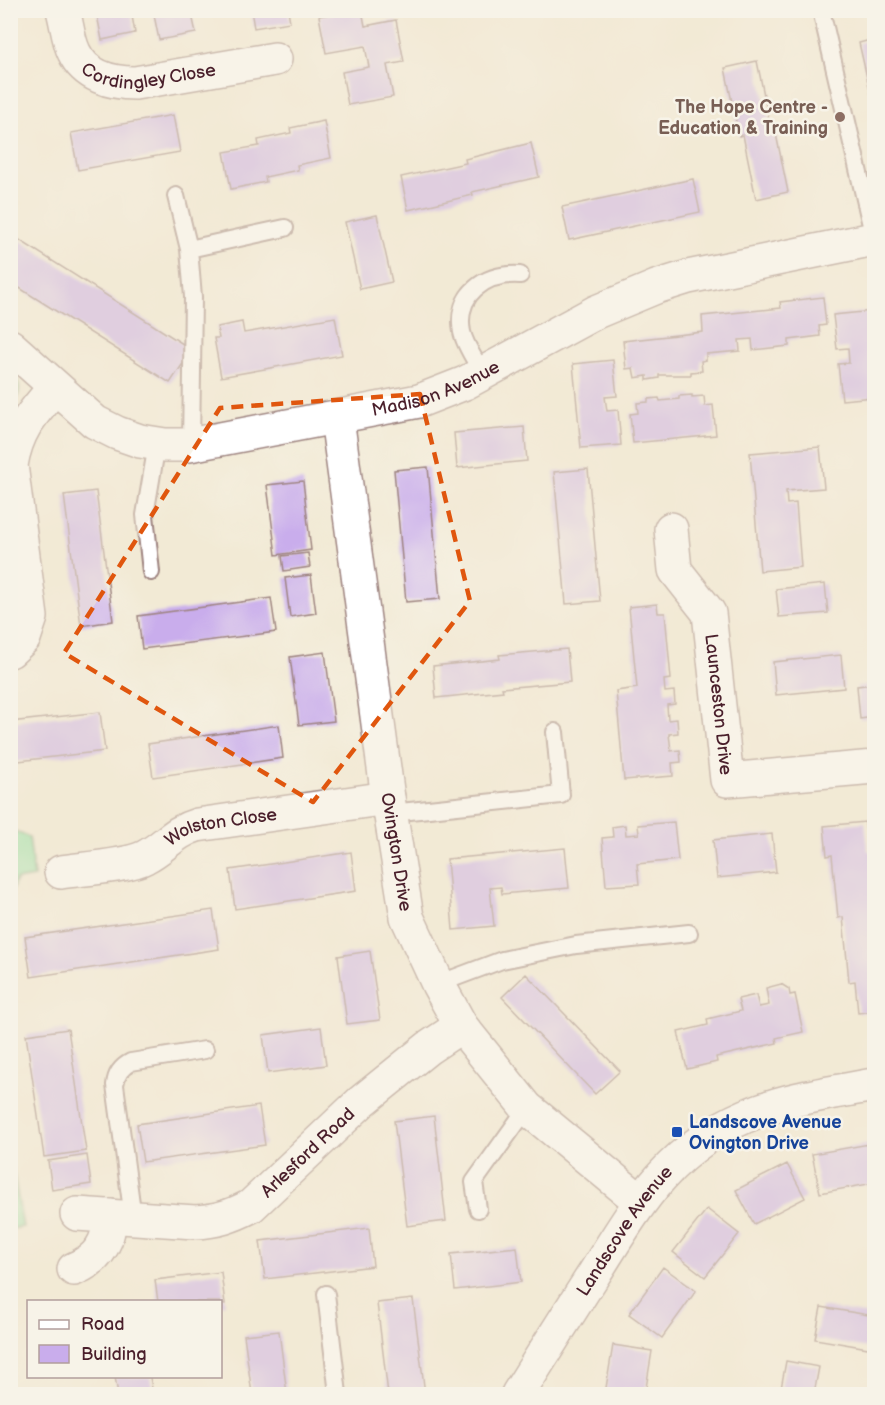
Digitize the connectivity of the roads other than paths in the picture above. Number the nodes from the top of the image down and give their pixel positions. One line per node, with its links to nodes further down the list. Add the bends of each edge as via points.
1 (63, 10): 3 (street, Cordingley Close, via 74,52 82,64 106,80 135,83)
2 (821, 10): 4 (lane)
3 (274, 59)
4 (868, 186): 7 (lane)
5 (176, 196): 8 (lane)
6 (285, 228): 8 (lane)
7 (874, 239): 11 (street, Madison Avenue, via 656,286 596,312)
8 (189, 249): 15 (lane, via 193,297)
9 (520, 275): 11 (lane, via 495,276 484,281 463,309 463,333)
10 (10, 346): 12 (street, Madison Avenue)
11 (483, 374): 13 (street, Madison Avenue, via 419,401)
12 (55, 387): 14 (street, Madison Avenue, via 95,422 117,433); 16 (street, via 26,422 14,445)
13 (337, 418): 15 (street, Madison Avenue); 22 (street, Ovington Drive)
14 (157, 444): 15 (street, Madison Avenue); 18 (lane, via 145,515)
15 (191, 445)
16 (12, 483): 19 (street, via 31,617 24,638)
17 (671, 529): 21 (street, Launceston Drive, via 675,570 709,613 727,780)
18 (151, 572)
19 (10, 651)
20 (555, 732): 22 (lane, via 561,795)
21 (874, 767)
22 (390, 806): 23 (street, Wolston Close, via 197,825 184,829 139,860); 25 (street, Ovington Drive, via 407,917)
23 (61, 872)
24 (689, 933): 25 (lane, via 565,947 502,960)
25 (438, 984): 26 (street, Ovington Drive)
26 (461, 1026): 29 (street, Ovington Drive); 33 (street, Arlesford Road, via 361,1102 251,1206 234,1216 195,1222)
27 (205, 1050): 33 (lane, via 130,1062 118,1074 115,1085)
28 (874, 1085): 30 (street, Landscove Avenue, via 791,1101 745,1116 683,1155)
29 (527, 1108): 30 (street, Ovington Drive); 31 (lane, via 474,1182)
30 (640, 1201): 37 (street, Landscove Avenue)
31 (478, 1209)
32 (77, 1214): 33 (street, Arlesford Road)
33 (122, 1217): 34 (street, via 93,1259)
34 (74, 1269)
35 (326, 1294): 36 (lane)
36 (338, 1395)
37 (518, 1395)

